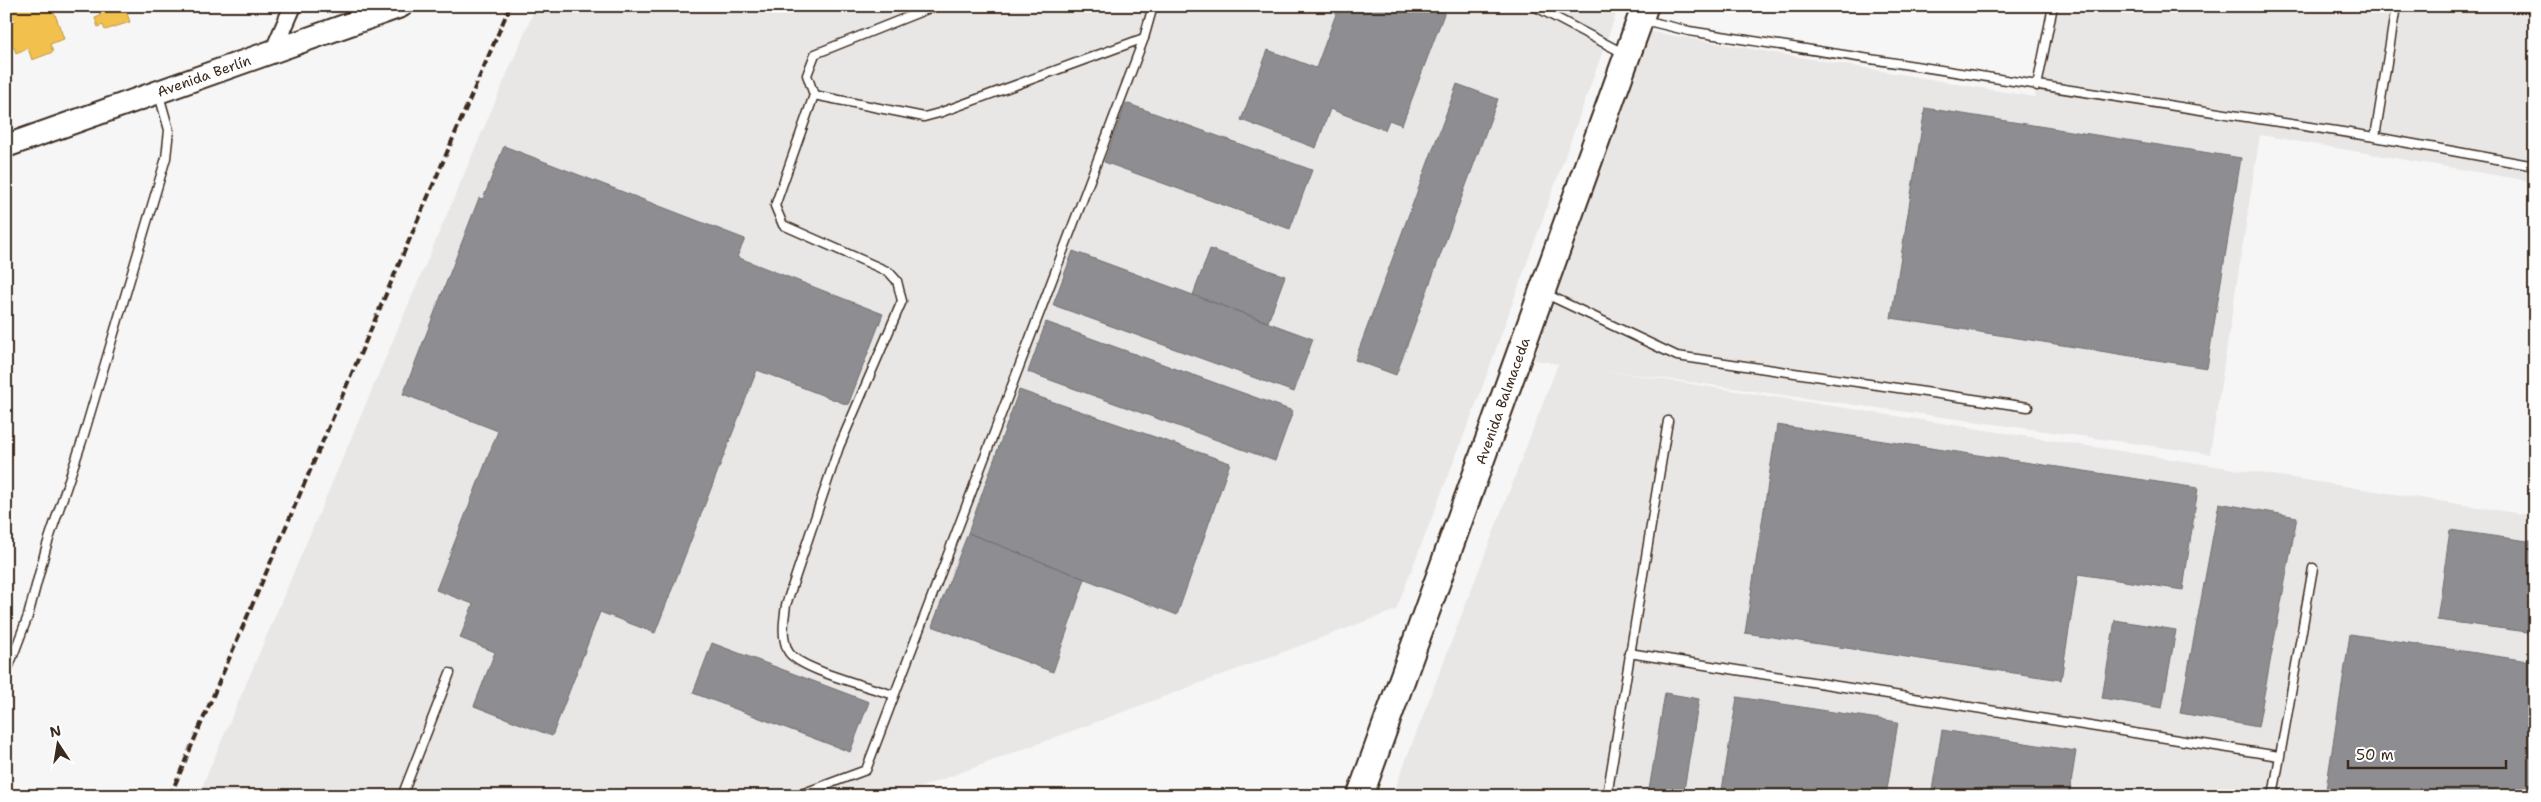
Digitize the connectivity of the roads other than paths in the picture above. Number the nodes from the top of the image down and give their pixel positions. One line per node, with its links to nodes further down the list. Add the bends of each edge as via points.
1 (293, 6): 10 (street)
2 (401, 6): 10 (street, Avenida Berlín)
3 (935, 6): 14 (lane, via 815,54 807,75)
4 (1153, 6): 9 (lane)
5 (1534, 6): 11 (lane)
6 (2053, 6): 12 (lane)
7 (2396, 6): 15 (lane)
8 (1643, 13): 11 (main road, Avenida Balmaceda); 12 (lane, via 1689,31)
9 (1144, 38): 14 (lane, via 924,117); 25 (lane)
10 (272, 52): 13 (street, Avenida Berlín)
11 (1628, 56): 18 (main road, Avenida Balmaceda)
12 (2037, 86): 15 (lane)
13 (158, 93): 16 (street, Avenida Berlín); 24 (lane, via 169,130 166,158 28,616)
14 (814, 95): 25 (lane, via 775,206 783,225 888,272 897,281 902,301 839,447 786,605 783,630 788,652 804,665)
15 (2375, 137): 17 (lane)
16 (6, 146)
17 (2535, 166)
18 (1542, 292): 19 (lane, via 1677,356); 29 (main road, Avenida Balmaceda)
19 (2028, 407)
20 (1668, 421): 22 (lane)
21 (2313, 568): 26 (lane)
22 (1629, 653): 26 (lane); 30 (lane)
23 (450, 673): 27 (lane)
24 (6, 674)
25 (894, 695): 28 (lane, via 866,770)
26 (2279, 756): 31 (lane)
27 (402, 796)
28 (796, 796)
29 (1360, 796)
30 (1607, 796)
31 (2273, 796)

